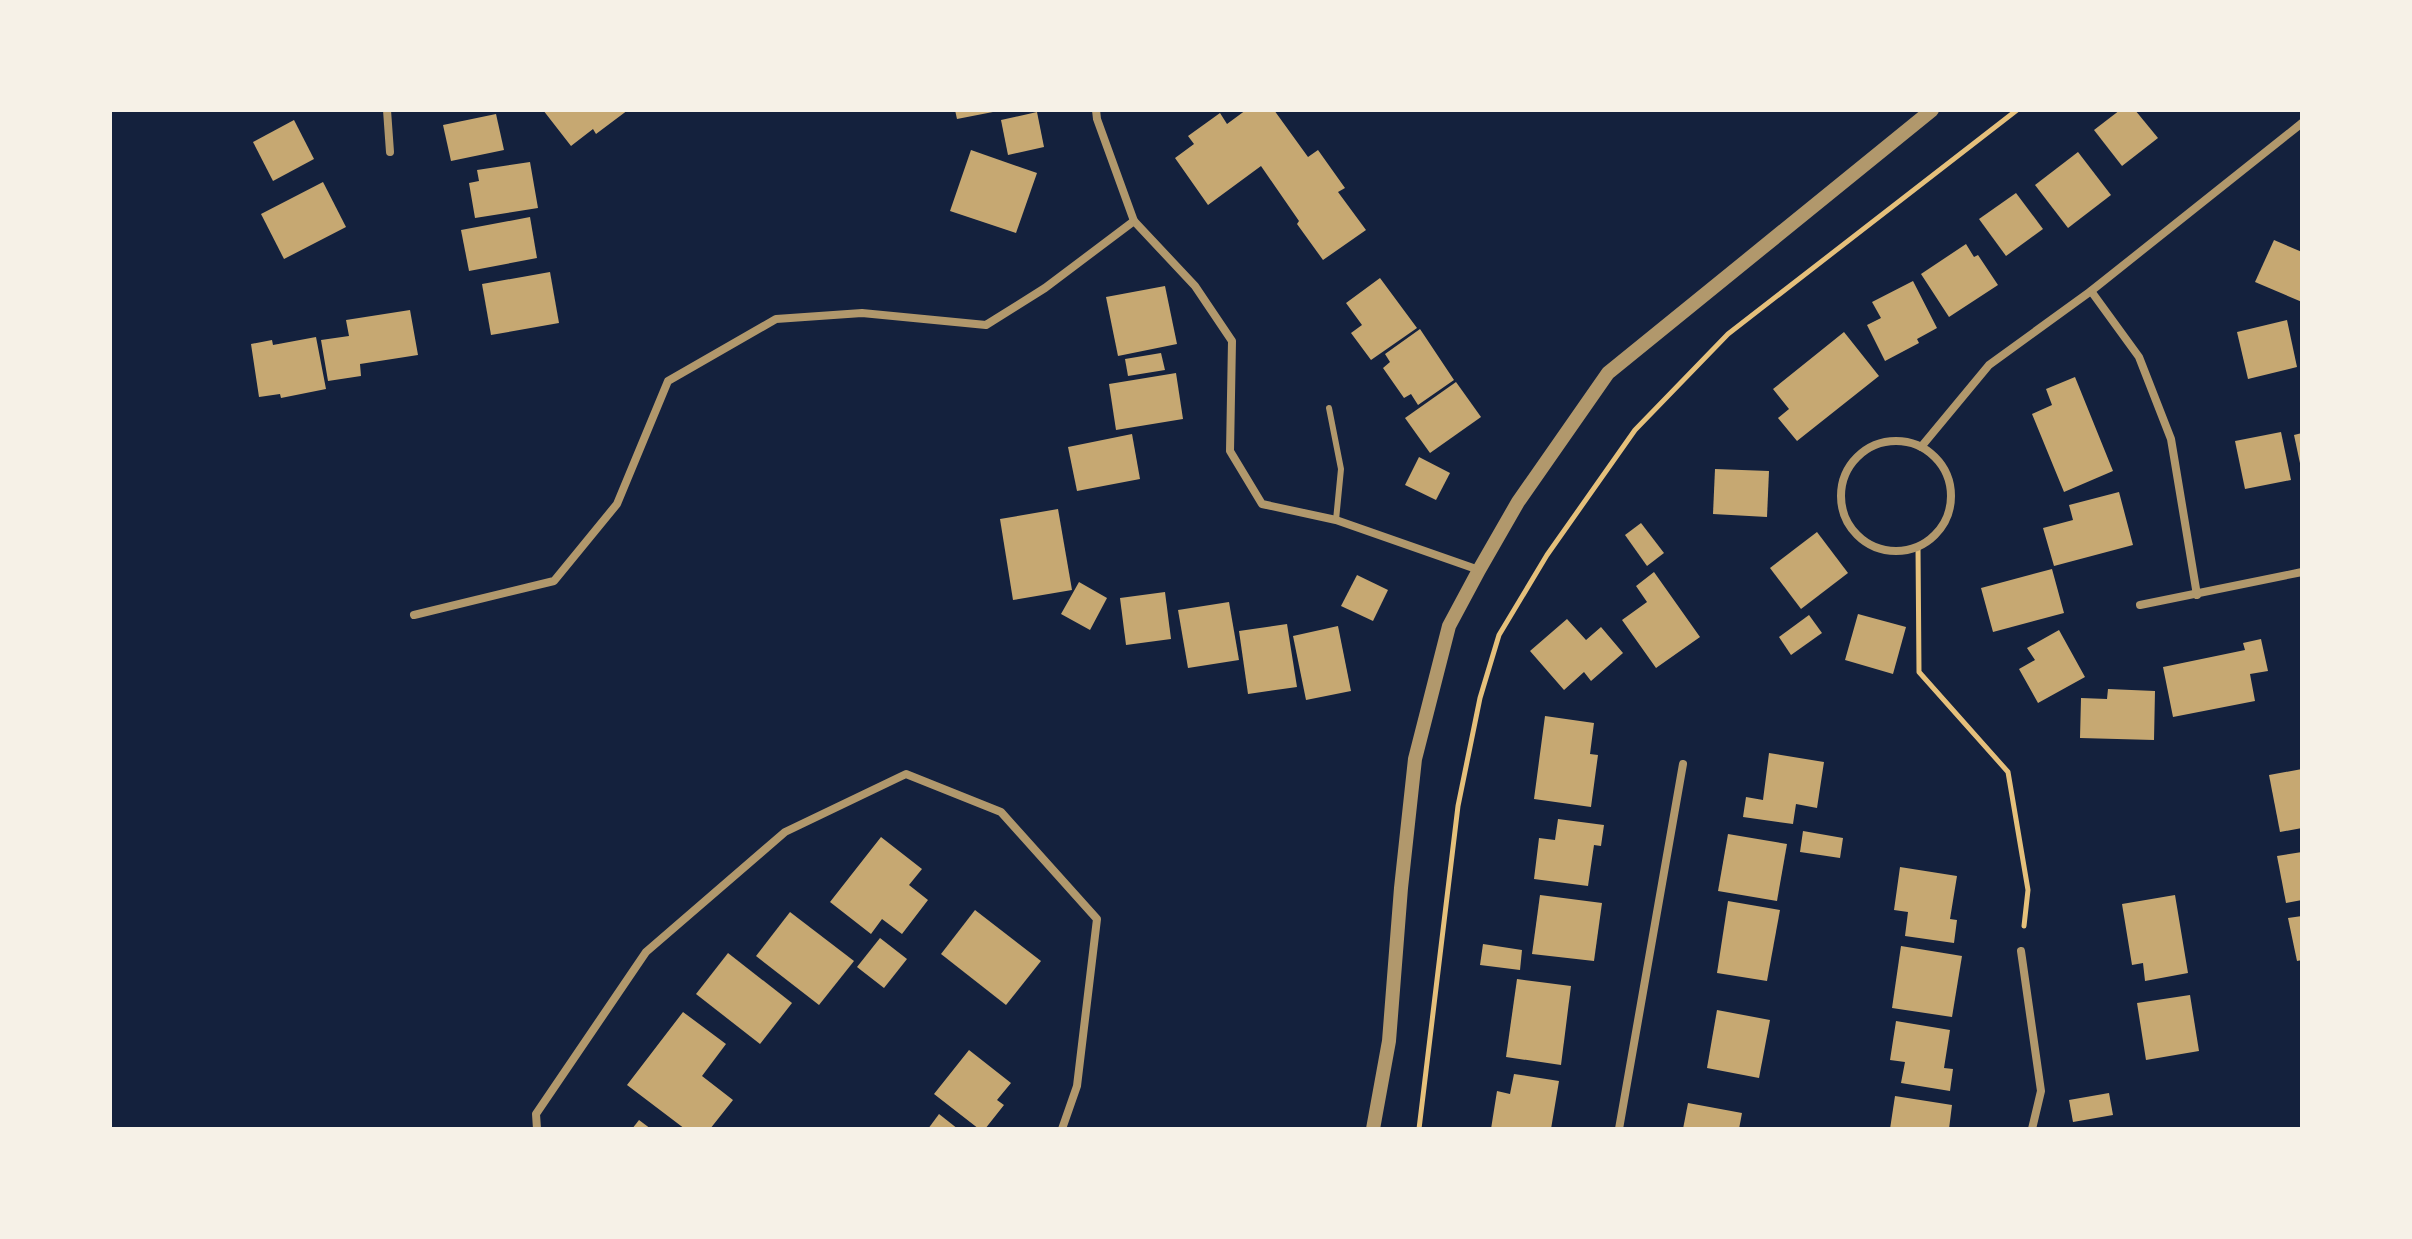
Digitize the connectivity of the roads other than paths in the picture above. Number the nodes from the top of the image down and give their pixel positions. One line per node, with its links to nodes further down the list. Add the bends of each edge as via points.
1 (387, 110): 5 (street)
2 (1096, 110): 6 (street)
3 (1932, 110): 11 (street, via 1608,373 1518,502)
4 (2302, 123): 7 (street)
5 (390, 152)
6 (1134, 221): 10 (street, via 1195,286 1232,341 1230,451 1262,504); 15 (street, via 986,325 862,313 776,319 668,381 617,504 554,581)
7 (2091, 291): 9 (street, via 1989,365); 13 (street, via 2139,357 2171,439)
8 (1329, 408): 10 (lane, via 1341,469)
9 (1921, 447): 9 (street, via 1884,441 1853,460 1843,477 1843,514 1866,543 1883,550 1918,547 1944,523 1951,489 1946,472)
10 (1336, 520): 11 (street)
11 (1479, 570): 20 (street, via 1449,626 1415,759 1389,1041)
12 (2302, 572): 13 (street)
13 (2197, 595): 14 (street)
14 (2140, 605)
15 (414, 615)
16 (1683, 764): 21 (street)
17 (2021, 951): 22 (street, via 2041,1091)
18 (537, 1129): 19 (street, via 536,1114 646,952 785,832 906,774 1001,812 1097,919 1077,1086)
19 (1062, 1129)
20 (1373, 1129)
21 (1619, 1129)
22 (2032, 1129)

